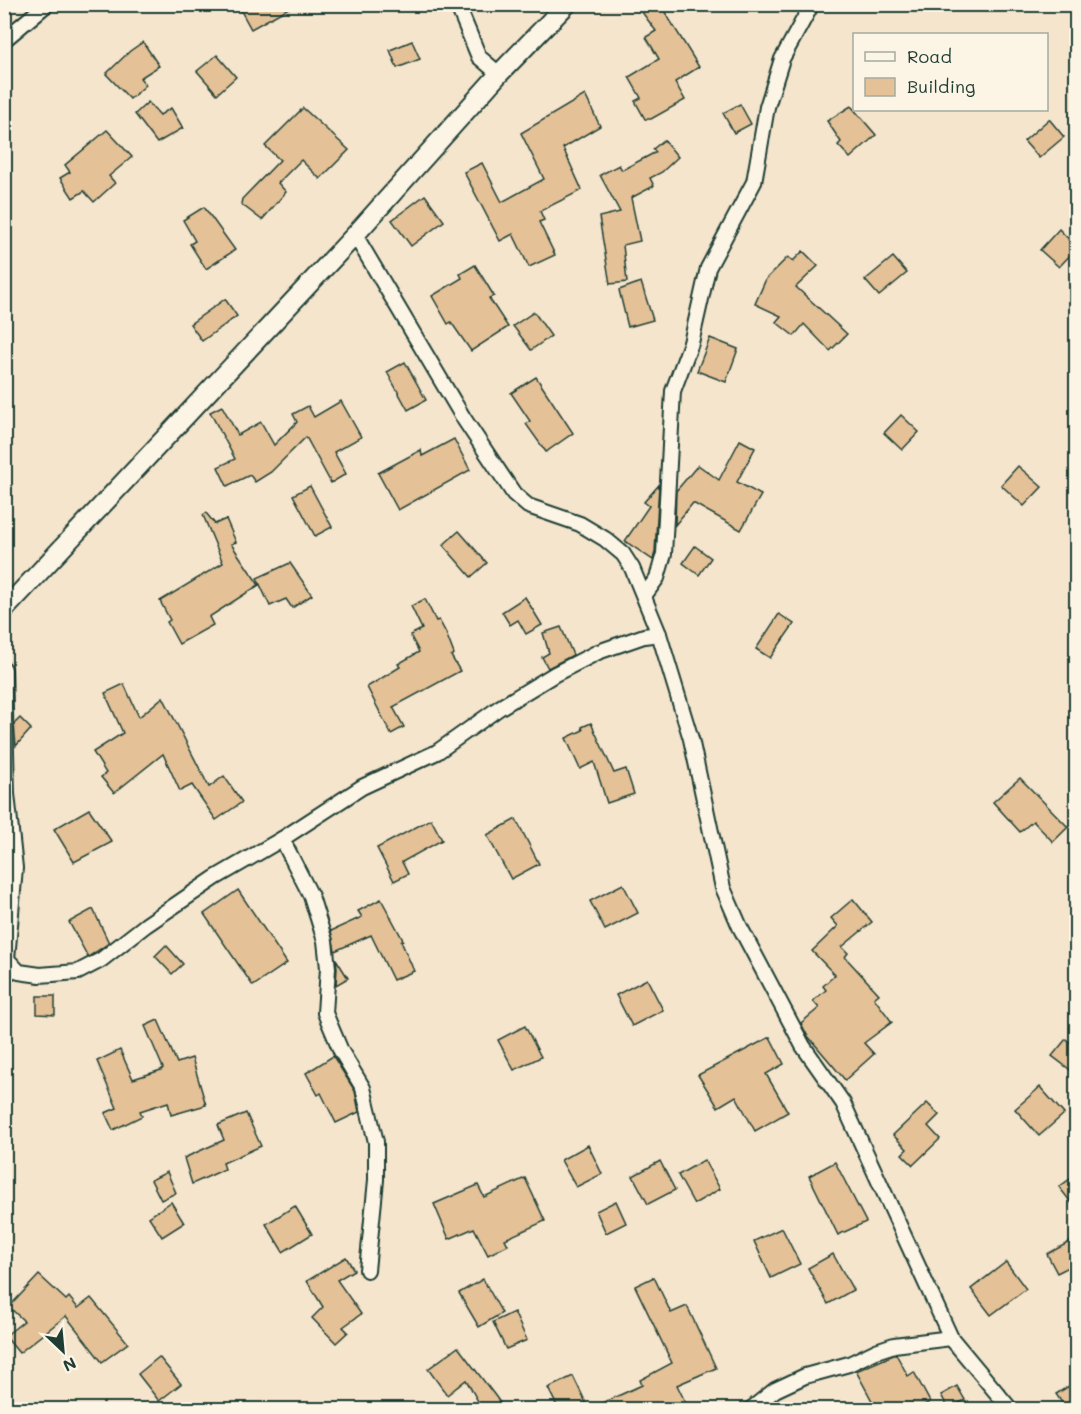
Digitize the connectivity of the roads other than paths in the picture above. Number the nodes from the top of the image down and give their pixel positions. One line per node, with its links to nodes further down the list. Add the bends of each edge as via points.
1 (47, 4): 5 (street)
2 (457, 4): 6 (street, via 479,57)
3 (567, 4): 6 (street)
4 (812, 4): 9 (street, via 782,59 767,108 754,182 708,268 691,343 673,391 664,554)
5 (4, 40)
6 (499, 74): 7 (street)
7 (355, 235): 8 (street, via 464,419 514,494 528,506 580,524 605,539); 11 (street)
8 (632, 568): 9 (street); 10 (street)
9 (659, 573): 10 (street)
10 (644, 596): 12 (street)
11 (4, 610)
12 (659, 634): 14 (street, via 598,652 555,674 437,752 362,788); 16 (street, via 691,739 723,888 772,992 843,1103)
13 (4, 669): 14 (street, via 7,803 15,875 7,959 19,972 78,972 215,878)
14 (282, 839): 15 (street, via 311,896 325,941 326,1013 341,1051 363,1088 376,1142)
15 (367, 1270)
16 (951, 1338): 17 (street, via 876,1351 775,1390); 18 (street)
17 (750, 1410)
18 (1011, 1410)

